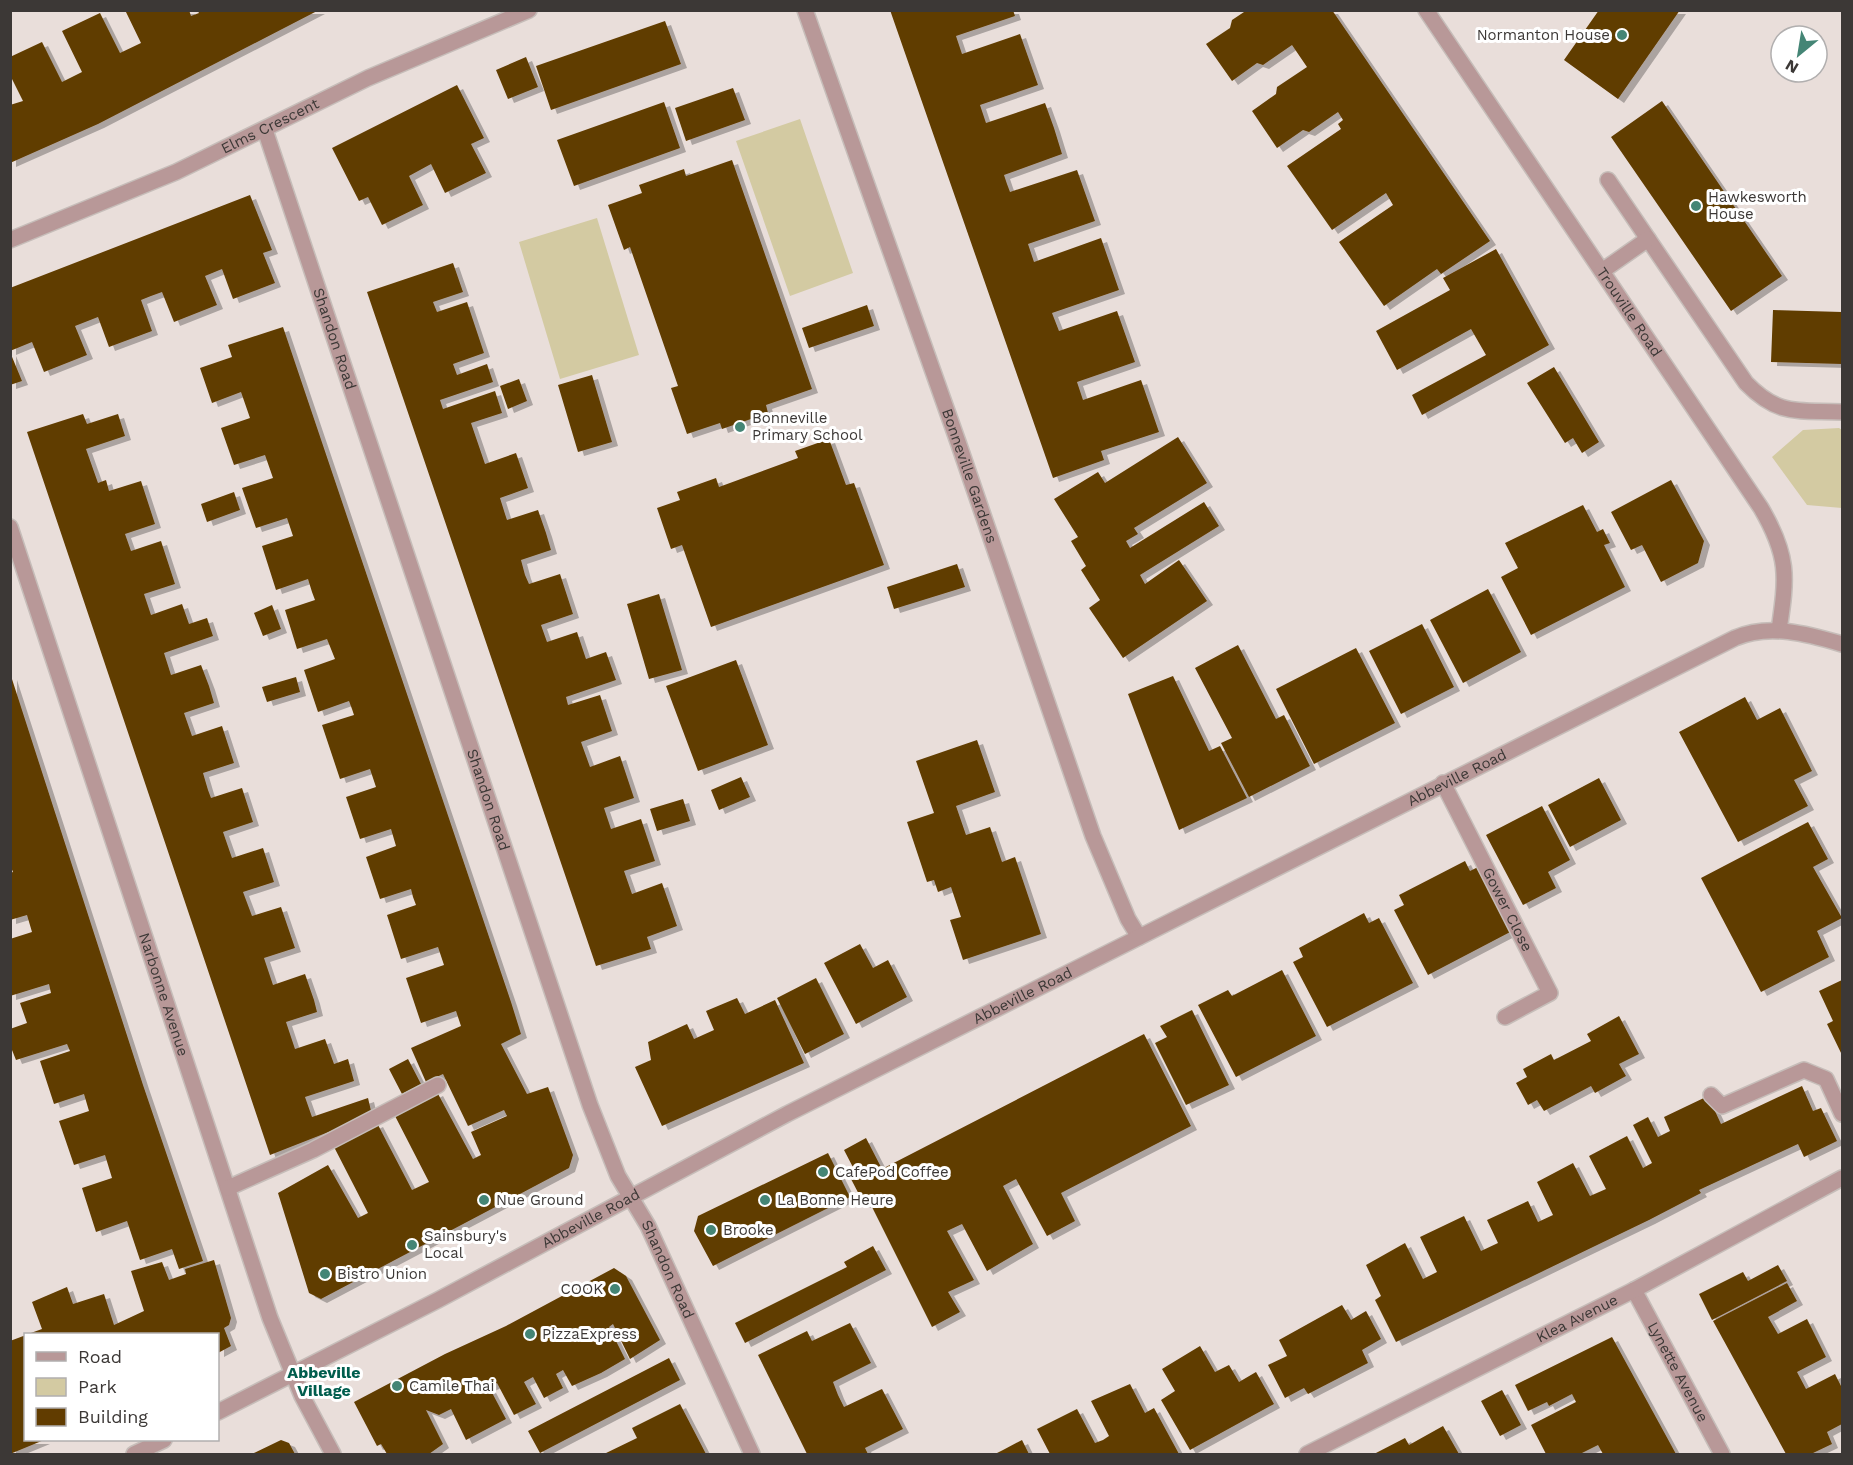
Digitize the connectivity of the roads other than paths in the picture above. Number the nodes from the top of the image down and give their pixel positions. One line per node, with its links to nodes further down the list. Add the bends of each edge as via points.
1 (529, 10): 4 (street, Elms Crescent, via 415,57)
2 (805, 10): 14 (street, Bonneville Gardens, via 1093,836)
3 (1426, 10): 8 (street, Trouville Road)
4 (265, 130): 7 (street, Elms Crescent, via 176,172); 21 (street, Shandon Road, via 553,999 590,1105)
5 (1608, 180): 6 (street)
6 (1648, 239): 8 (street); 9 (street, via 1746,383 1760,397 1779,408)
7 (10, 240)
8 (1602, 271): 11 (street, Trouville Road, via 1776,532 1785,573)
9 (1842, 412)
10 (10, 527): 20 (street, Narbonne Avenue)
11 (1779, 630): 12 (street, Abbeville Road); 13 (street, Abbeville Road, via 1760,630 1735,638)
12 (1842, 644)
13 (1443, 783): 14 (street, Abbeville Road); 15 (street, Gower Close, via 1550,993)
14 (1139, 937): 21 (street, Abbeville Road)
15 (1505, 1017)
16 (438, 1085): 20 (street, via 313,1150)
17 (1711, 1095): 18 (street, via 1722,1106 1804,1070 1826,1079)
18 (1842, 1113)
19 (1842, 1178): 22 (street, Klea Avenue)
20 (228, 1188): 23 (street, Narbonne Avenue, via 270,1318)
21 (629, 1197): 23 (street, Abbeville Road); 28 (street, Shandon Road, via 648,1227)
22 (1634, 1290): 29 (street, Klea Avenue); 30 (street, Lynette Avenue)
23 (293, 1374): 24 (street, Abbeville Road); 27 (street, Narbonne Avenue)
24 (219, 1411)
25 (162, 1441): 26 (street)
26 (134, 1455)
27 (333, 1455)
28 (752, 1455)
29 (1307, 1455)
30 (1722, 1455)

